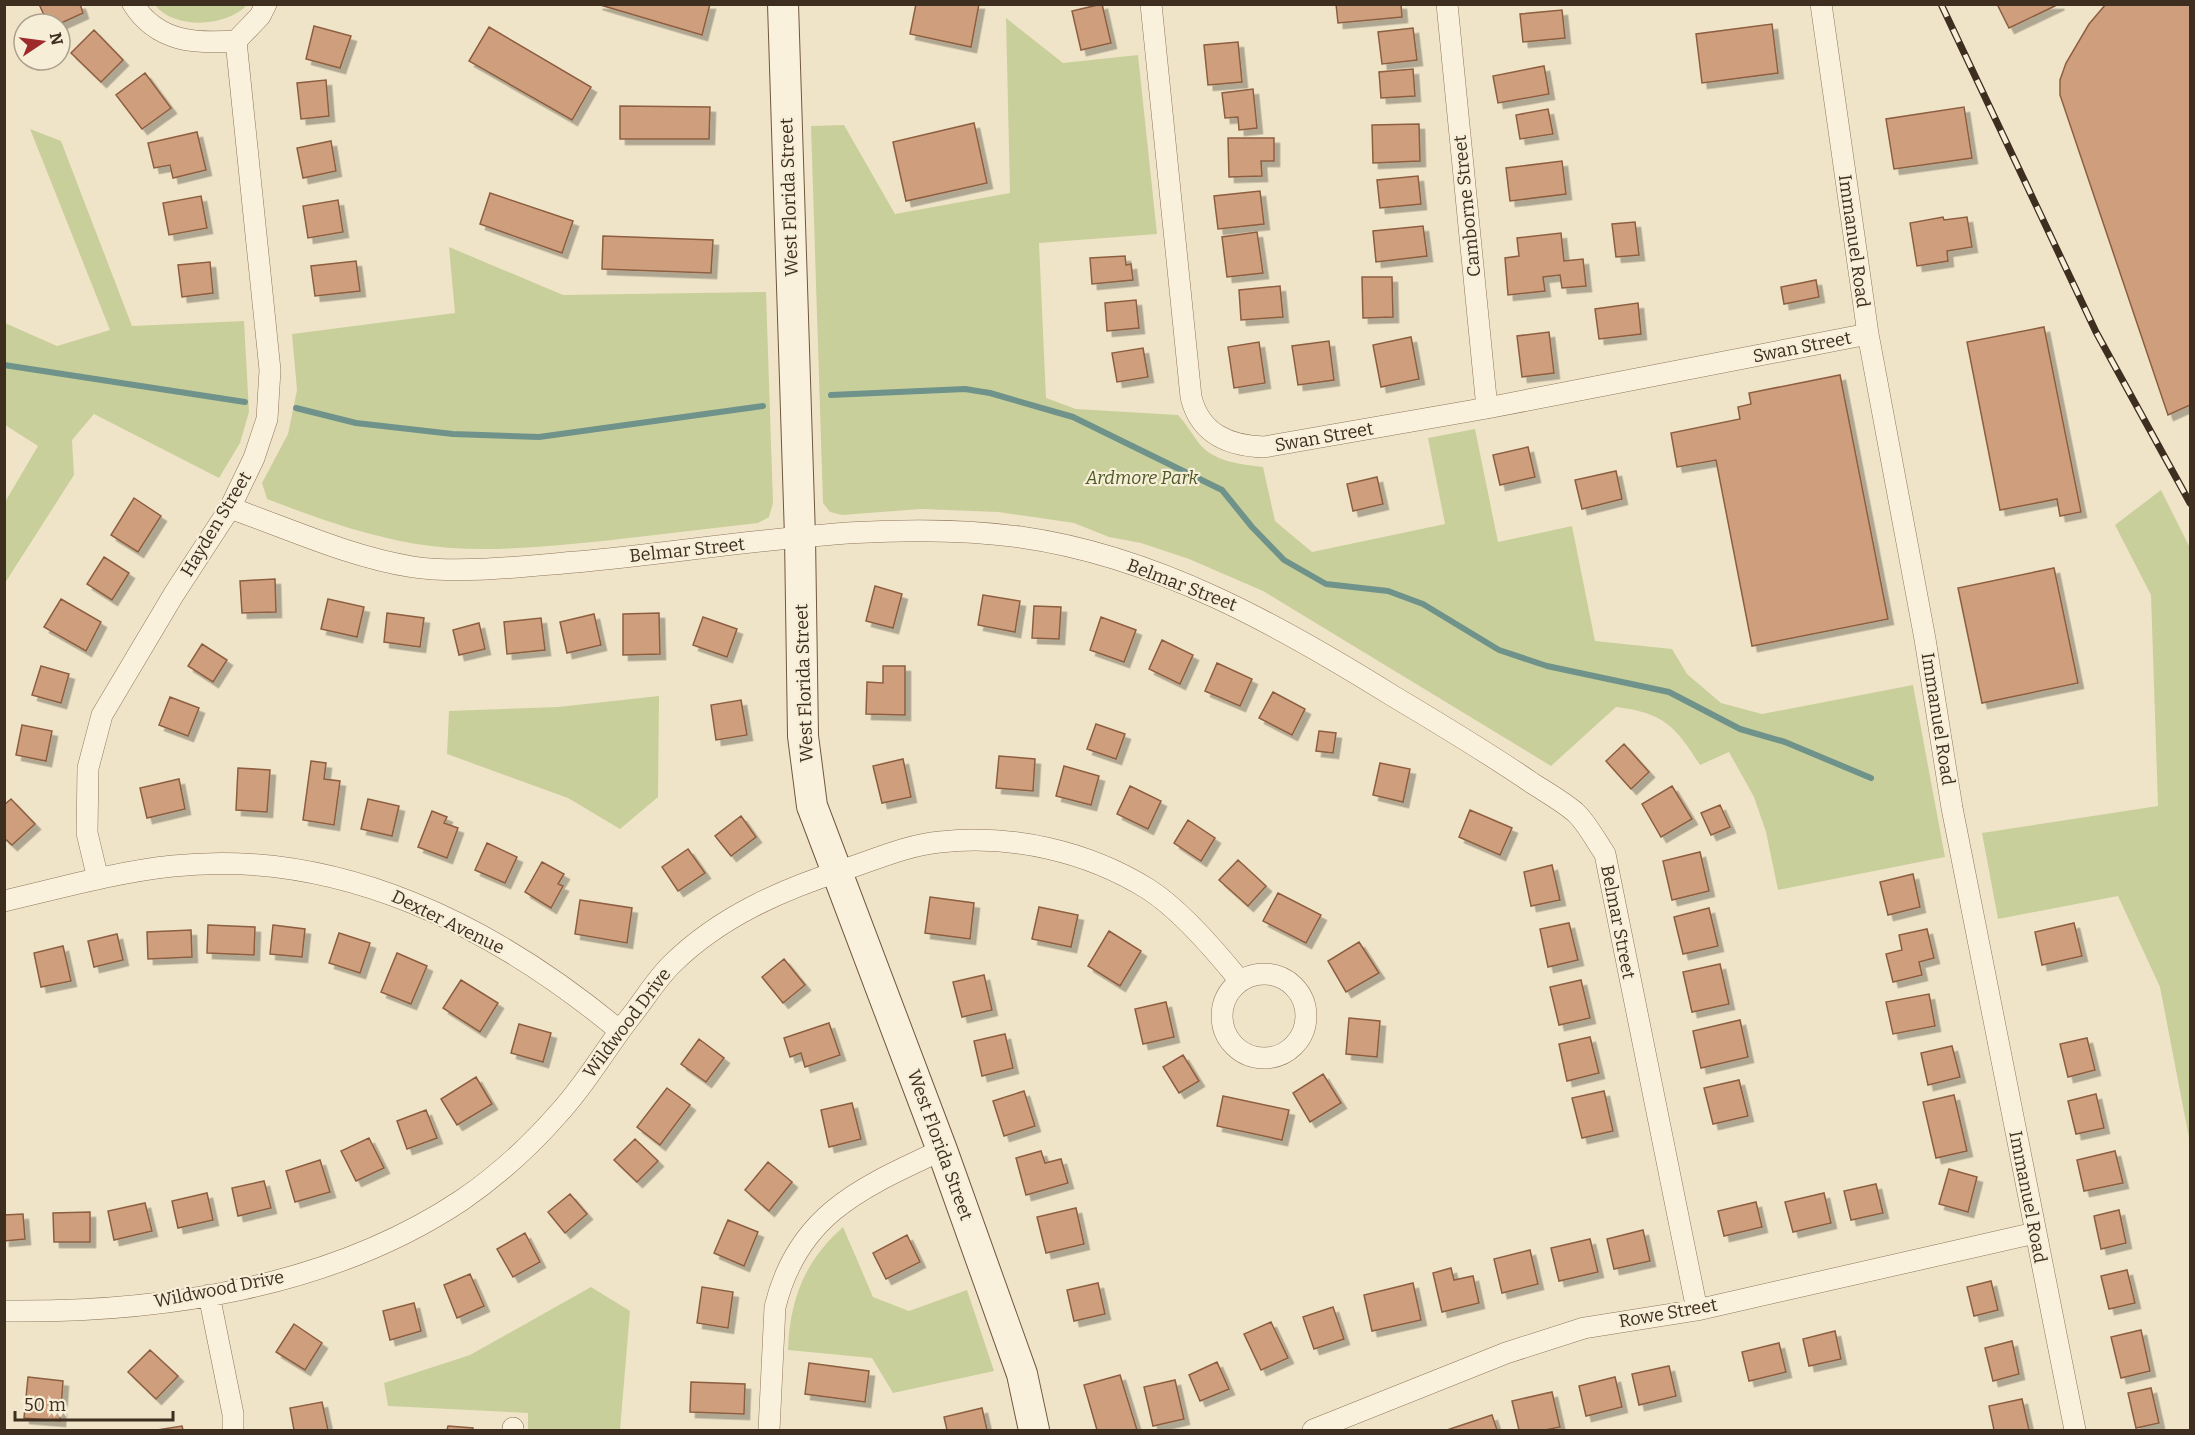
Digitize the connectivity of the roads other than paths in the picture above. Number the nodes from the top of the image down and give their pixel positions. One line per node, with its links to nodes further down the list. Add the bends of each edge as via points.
1 (133, 4): 7 (street, via 141,17 171,38 199,44)
2 (266, 4): 7 (street)
3 (783, 4): 11 (street, West Florida Street)
4 (1151, 4): 9 (street, Swan Street, via 1191,398 1209,431 1234,444 1264,447)
5 (1447, 4): 9 (street, Camborne Street)
6 (1821, 4): 8 (street, Immanuel Road)
7 (236, 41): 10 (street, Hayden Street, via 270,370 267,419)
8 (1868, 334): 9 (street, Swan Street); 18 (street, Immanuel Road, via 1952,808)
9 (1487, 408)
10 (230, 508): 11 (street, Belmar Street, via 359,555 416,568 501,568 677,553); 13 (street, Hayden Street, via 102,716 88,768 87,833)
11 (800, 537): 12 (street, West Florida Street, via 803,736 812,806); 20 (street, Belmar Street, via 939,531 1020,537 1102,554 1241,608 1341,663 1576,813 1605,854)
12 (837, 872): 15 (street, Wildwood Drive, via 939,842 1042,845 1103,866 1150,890 1187,923); 16 (street, Wildwood Drive, via 782,891 704,938 672,964); 17 (street, West Florida Street)
13 (98, 879): 14 (street, Dexter Avenue); 16 (street, Dexter Avenue, via 173,866 231,863 300,869 372,886 422,905 515,955 584,1001)
14 (4, 901)
15 (1240, 981): 15 (street, via 1224,1001 1222,1015 1230,1041 1254,1057 1282,1054 1302,1034 1305,1005 1299,993 1279,976 1266,973)
16 (620, 1031): 19 (street, Wildwood Drive, via 560,1112 518,1155 463,1199 398,1237 327,1267)
17 (942, 1150): 23 (street, via 846,1198 803,1242 775,1307); 24 (street, West Florida Street, via 1022,1374)
18 (2035, 1233): 20 (street, Rowe Street); 26 (street, Immanuel Road)
19 (209, 1295): 21 (street, Wildwood Drive, via 106,1309); 22 (street)
20 (1697, 1310): 25 (street, Rowe Street, via 1584,1328 1506,1353)
21 (4, 1311)
22 (233, 1431)
23 (769, 1431)
24 (1034, 1431)
25 (1312, 1431)
26 (2075, 1431)

